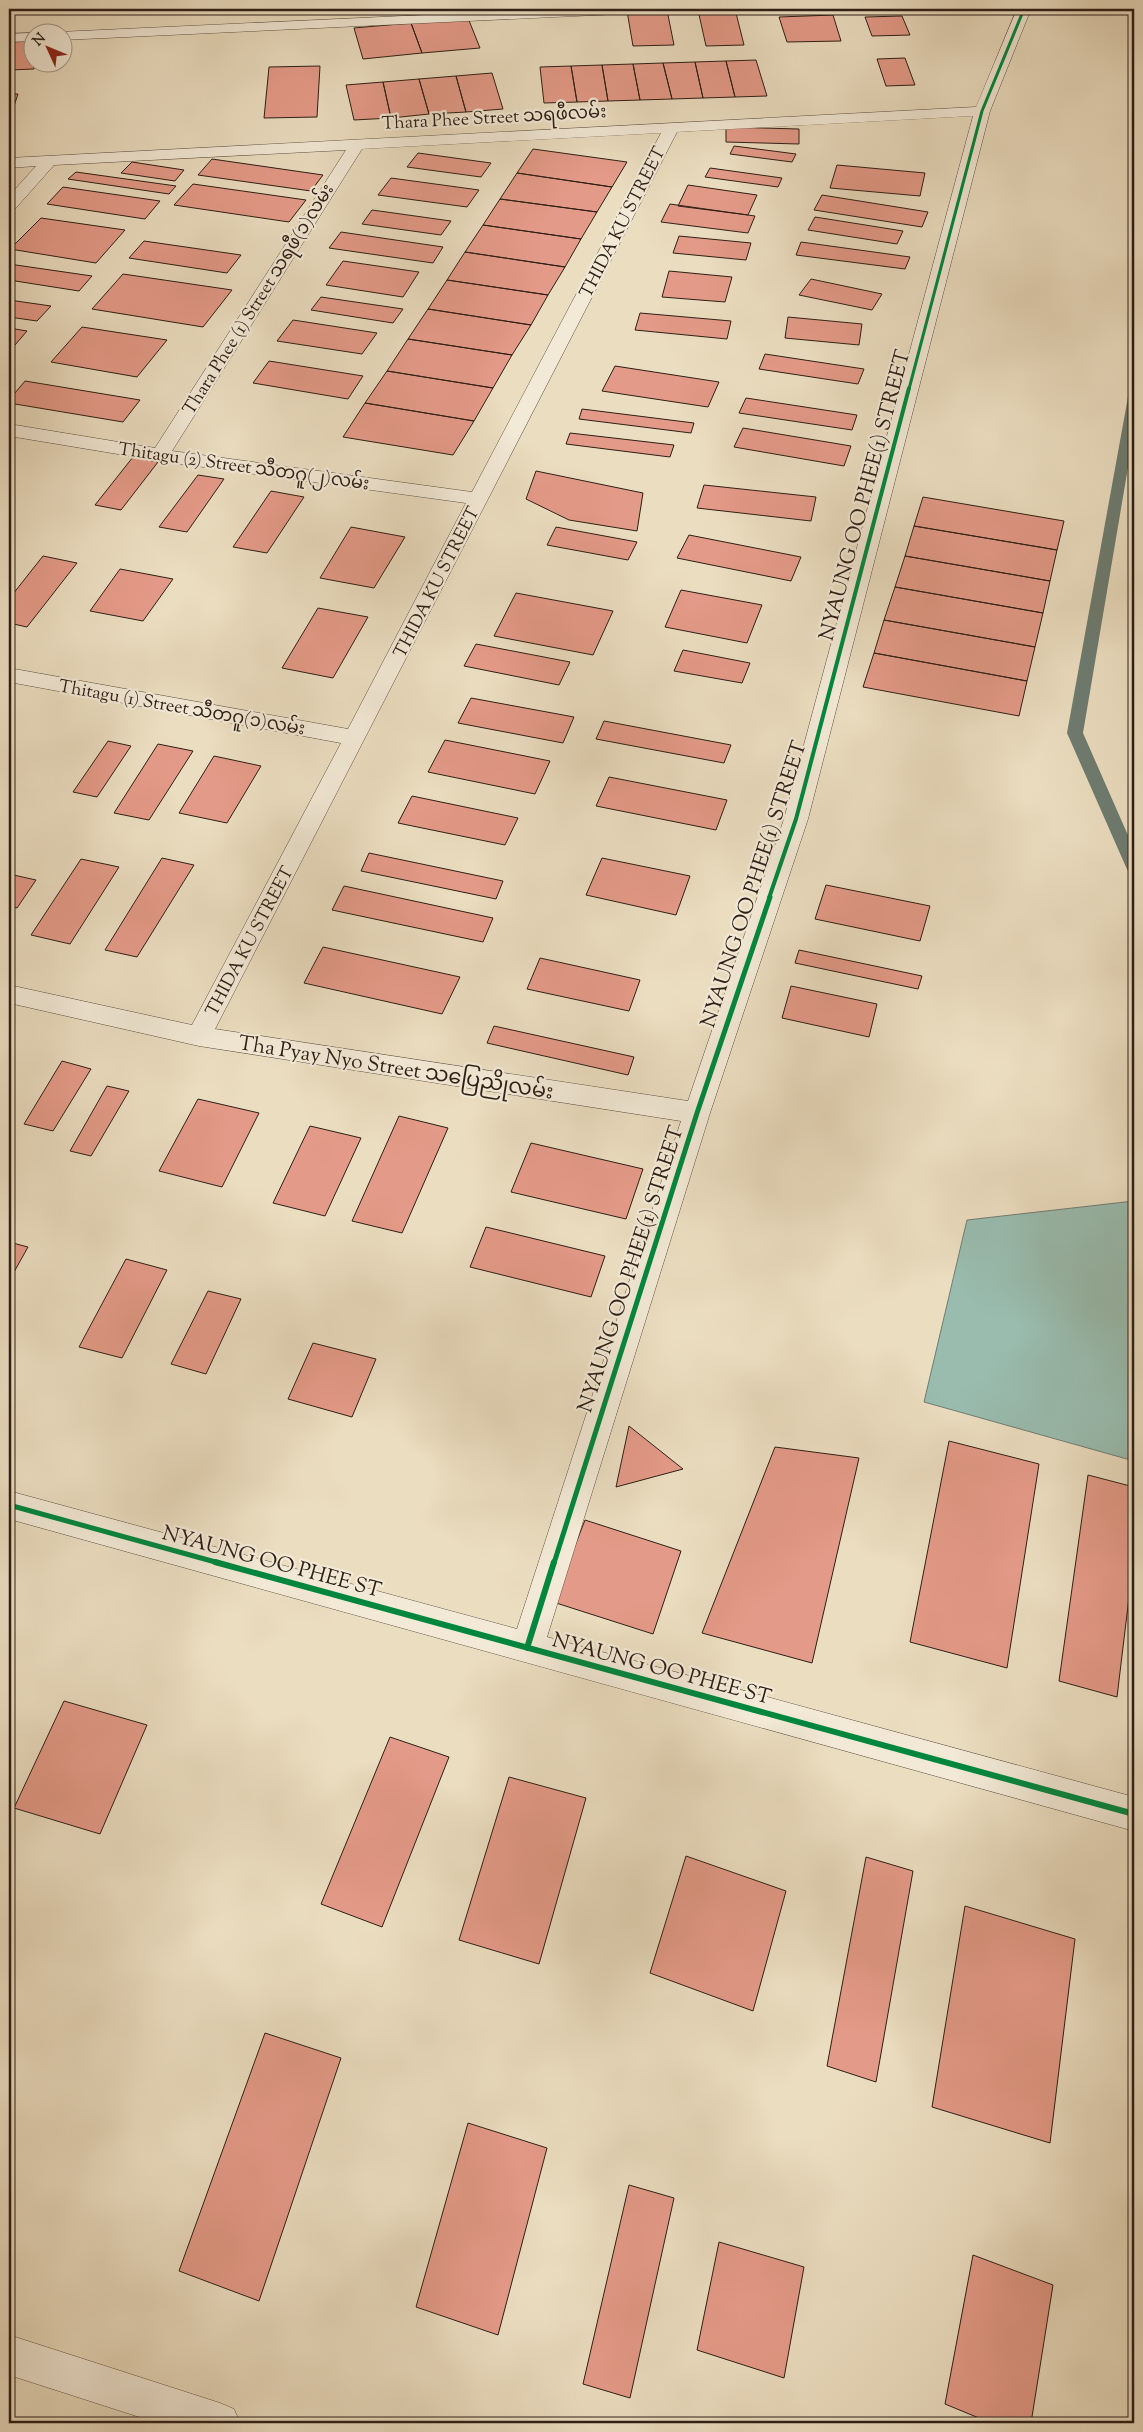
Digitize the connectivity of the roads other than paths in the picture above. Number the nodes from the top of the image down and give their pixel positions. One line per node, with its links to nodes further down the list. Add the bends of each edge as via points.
1 (639, 9): 3 (street)
2 (1024, 9): 6 (street, NYAUNG OO PHEE(1) STREET)
3 (72, 36)
4 (22, 37): 5 (street)
5 (9, 38)
6 (982, 111): 7 (street, Thara Phee Street သရဖီလမ်း); 19 (street, NYAUNG OO PHEE(1) STREET, via 796,819)
7 (672, 127): 8 (street, Thara Phee Street သရဖီလမ်း); 14 (street, THIDA KU STREET)
8 (357, 144): 9 (street, Thara Phee Street သရဖီလမ်း); 13 (street, Thara Phee (1) Street သရဖီ(၁)လမ်း)
9 (48, 162): 10 (street, Thara Phee Street သရဖီလမ်း); 11 (street)
10 (9, 163)
11 (9, 206)
12 (9, 430): 13 (street, Thitagu (2) Street သီတဂူ(၂)လမ်း)
13 (160, 455): 14 (street, Thitagu (2) Street သီတဂူ(၂)လမ်း)
14 (479, 499): 16 (street, THIDA KU STREET)
15 (9, 675): 16 (street, Thitagu (1) Street သီတဂူ(၁)လမ်း)
16 (354, 738): 18 (street, THIDA KU STREET)
17 (9, 994): 18 (street, Tha Pyay Nyo Street သပြေညိုလမ်း)
18 (199, 1036): 19 (street, Tha Pyay Nyo Street သပြေညိုလမ်း)
19 (696, 1113): 21 (street, NYAUNG OO PHEE(1) STREET)
20 (9, 1505): 21 (street, NYAUNG OO PHEE ST)
21 (527, 1648): 22 (street, NYAUNG OO PHEE ST)
22 (1134, 1814)
23 (9, 2355): 24 (street)
24 (220, 2423)

